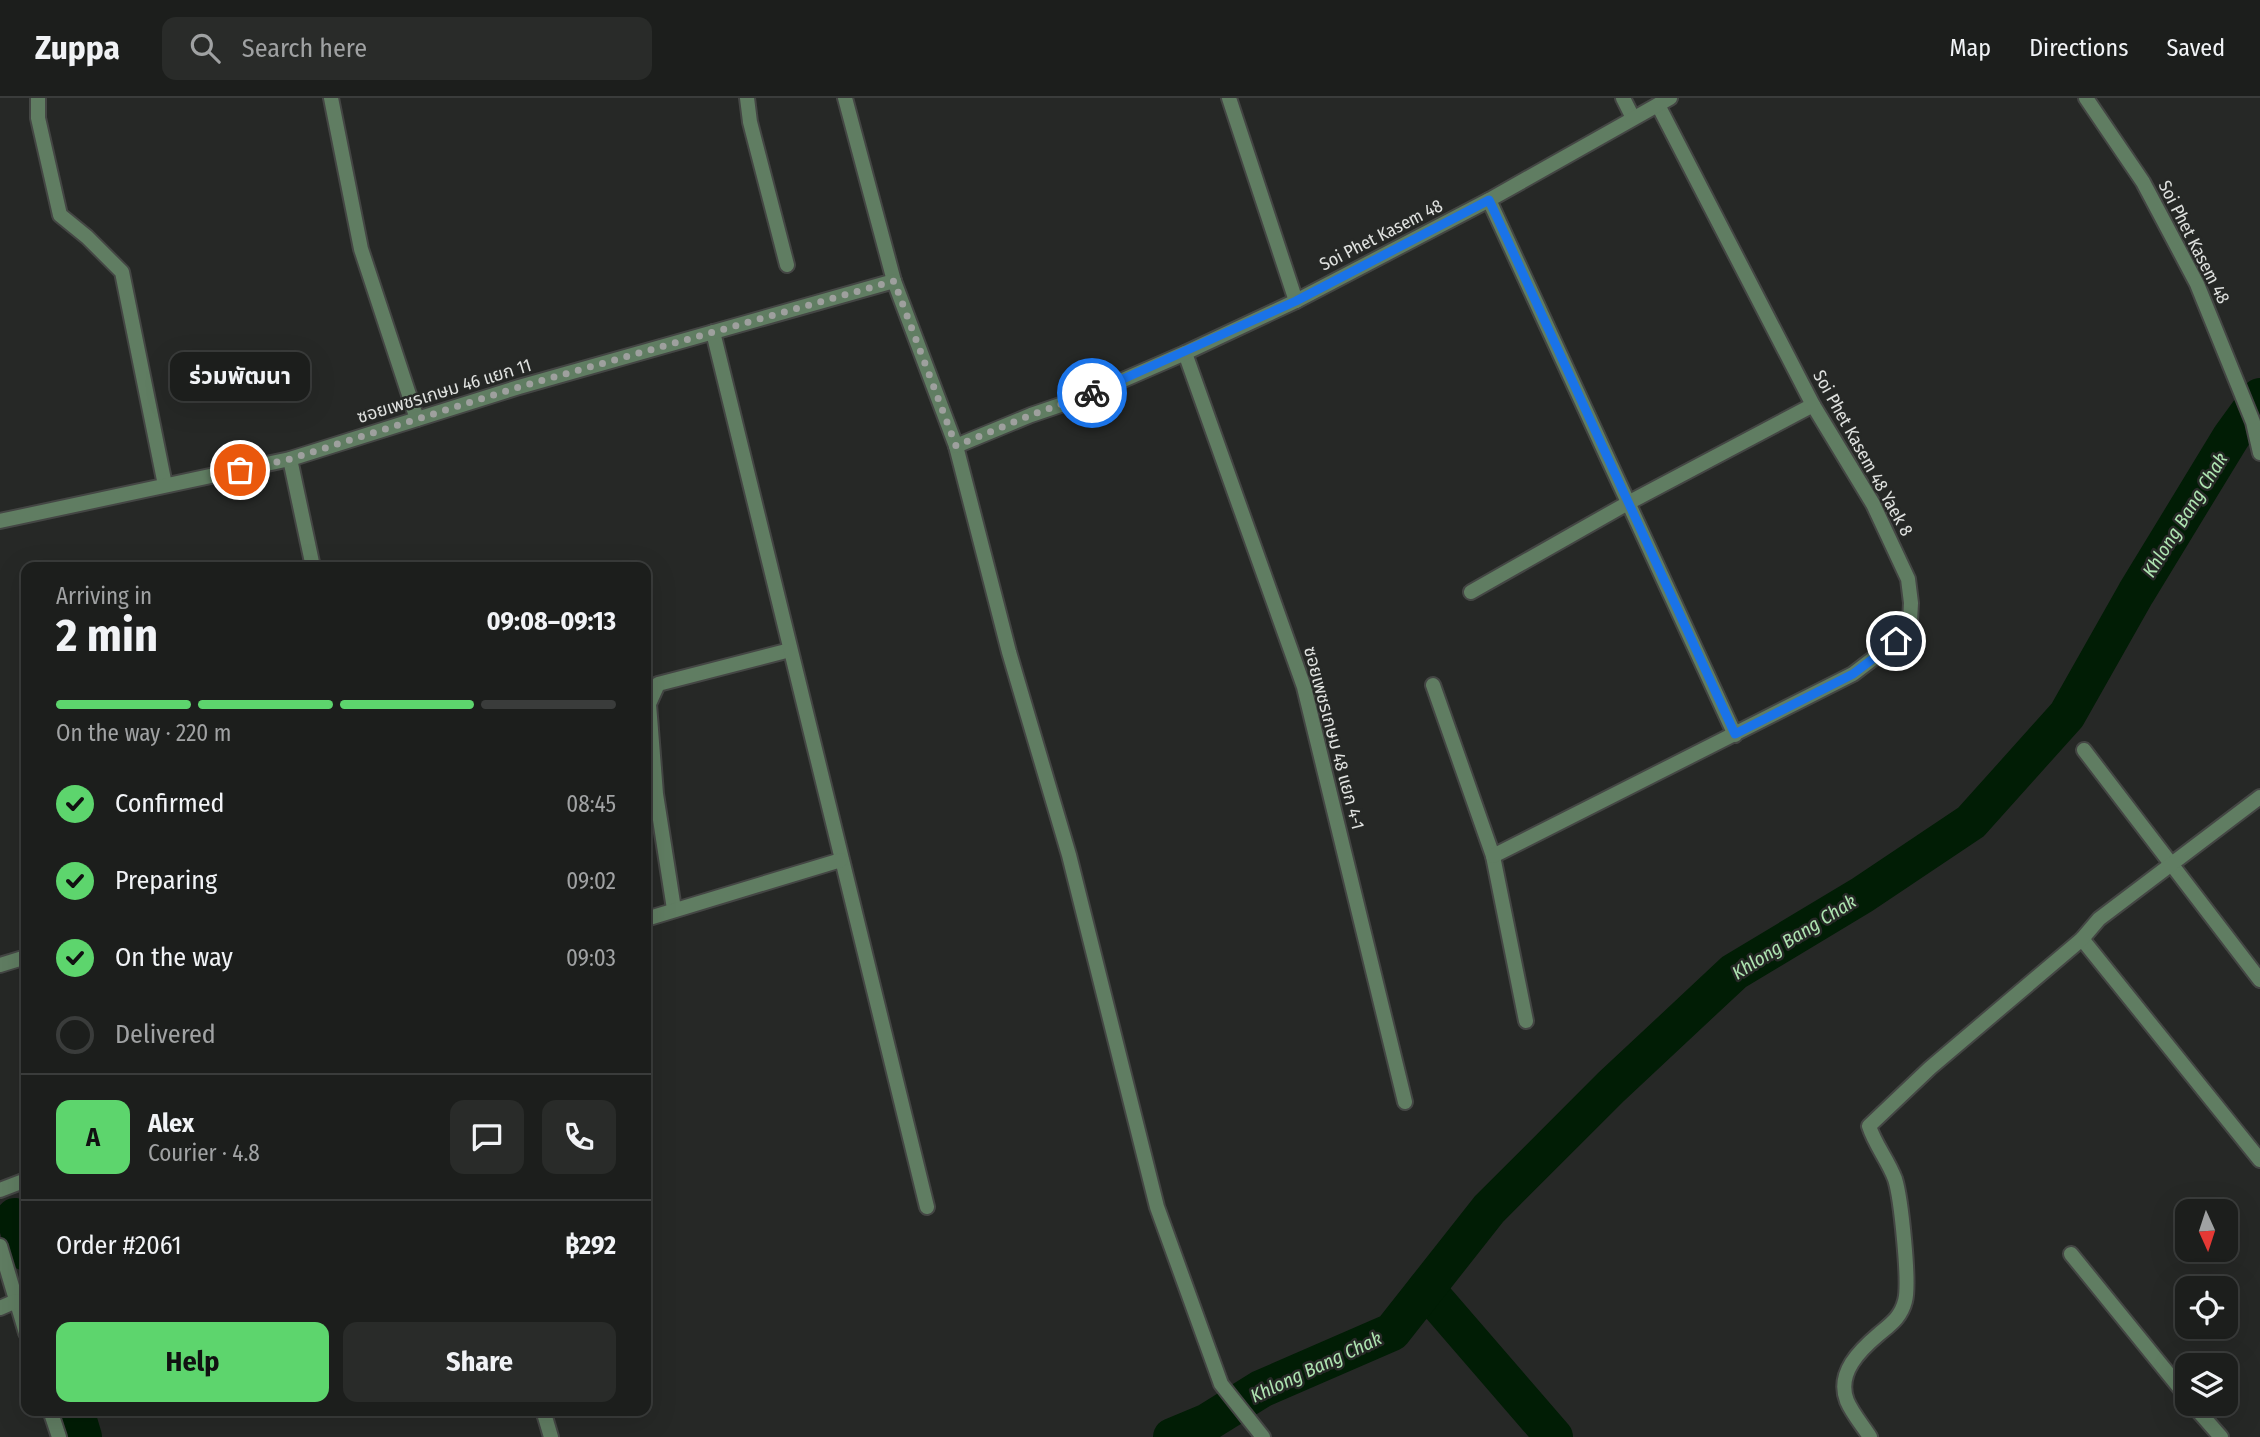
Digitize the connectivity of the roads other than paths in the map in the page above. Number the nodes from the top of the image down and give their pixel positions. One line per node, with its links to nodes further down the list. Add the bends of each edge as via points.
1 (38, 98): 21 (street, via 38,118 60,215 122,272)
2 (331, 98): 17 (street, via 361,249)
3 (747, 98): 11 (street)
4 (845, 98): 12 (street)
5 (1229, 98): 13 (street)
6 (1623, 98): 9 (street)
7 (2086, 98): 19 (street, Soi Phet Kasem 48, via 2143,182 2197,284 2253,422)
8 (1664, 101): 9 (street, Soi Phet Kasem 48); 16 (street, Soi Phet Kasem 48 Yaek 8)
9 (1633, 118): 10 (street, Soi Phet Kasem 48)
10 (1489, 200): 13 (street, Soi Phet Kasem 48); 22 (street)
11 (787, 265)
12 (894, 281): 14 (street, ซอยเพชรเกษม 46 แยก 11); 18 (street)
13 (1296, 301): 15 (street, Soi Phet Kasem 48)
14 (713, 332): 17 (street, ซอยเพชรเกษม 46 แยก 11); 26 (street)
15 (1185, 352): 18 (street, Soi Phet Kasem 48); 43 (street, ซอยเพชรเกษม 48 แยก 4-1, via 1304,687)
16 (1813, 405): 22 (street); 30 (street, Soi Phet Kasem 48 Yaek 8, via 1873,504 1908,579 1910,621 1896,641 1853,674)
17 (417, 419): 20 (street, ซอยเพชรเกษม 46 แยก 11)
18 (956, 446): 57 (street, via 1009,652 1069,855 1157,1208 1221,1384)
19 (2260, 453)
20 (290, 459): 21 (street, ซอยเพชรเกษม 46 แยก 11); 24 (street)
21 (165, 485): 23 (street, ซอยเพชรเกษม 46 แยก 11)
22 (1628, 503): 25 (street); 30 (street)
23 (0, 521)
24 (312, 562)
25 (1471, 592)
26 (790, 650): 28 (street, via 658,684); 34 (street)
27 (1433, 685): 33 (street)
28 (651, 700)
29 (651, 729): 36 (street)
30 (1735, 734): 33 (street, Soi Phet Kasem 48 Yaek 8)
31 (2084, 750): 35 (street)
32 (2260, 797): 35 (street)
33 (1493, 856): 42 (street)
34 (841, 860): 36 (street); 47 (street)
35 (2171, 863): 38 (street, via 2098,919); 41 (street)
36 (674, 909): 37 (street)
37 (651, 917)
38 (2082, 939): 44 (street); 60 (street, via 1869,1126 1895,1179 1907,1286 1898,1318 1866,1345 1844,1377 1846,1400)
39 (21, 959): 40 (street)
40 (0, 965)
41 (2260, 980)
42 (1526, 1021)
43 (1405, 1102)
44 (2260, 1160)
45 (21, 1182): 46 (street)
46 (0, 1190)
47 (927, 1207)
48 (0, 1245): 50 (street)
49 (2071, 1254): 53 (street)
50 (16, 1301): 51 (street); 52 (street)
51 (0, 1308)
52 (21, 1317)
53 (2175, 1382)
54 (52, 1416): 58 (street)
55 (545, 1416): 59 (street)
56 (2203, 1416): 61 (street)
57 (1259, 1432)
58 (59, 1437)
59 (551, 1437)
60 (1870, 1437)
61 (2221, 1437)

